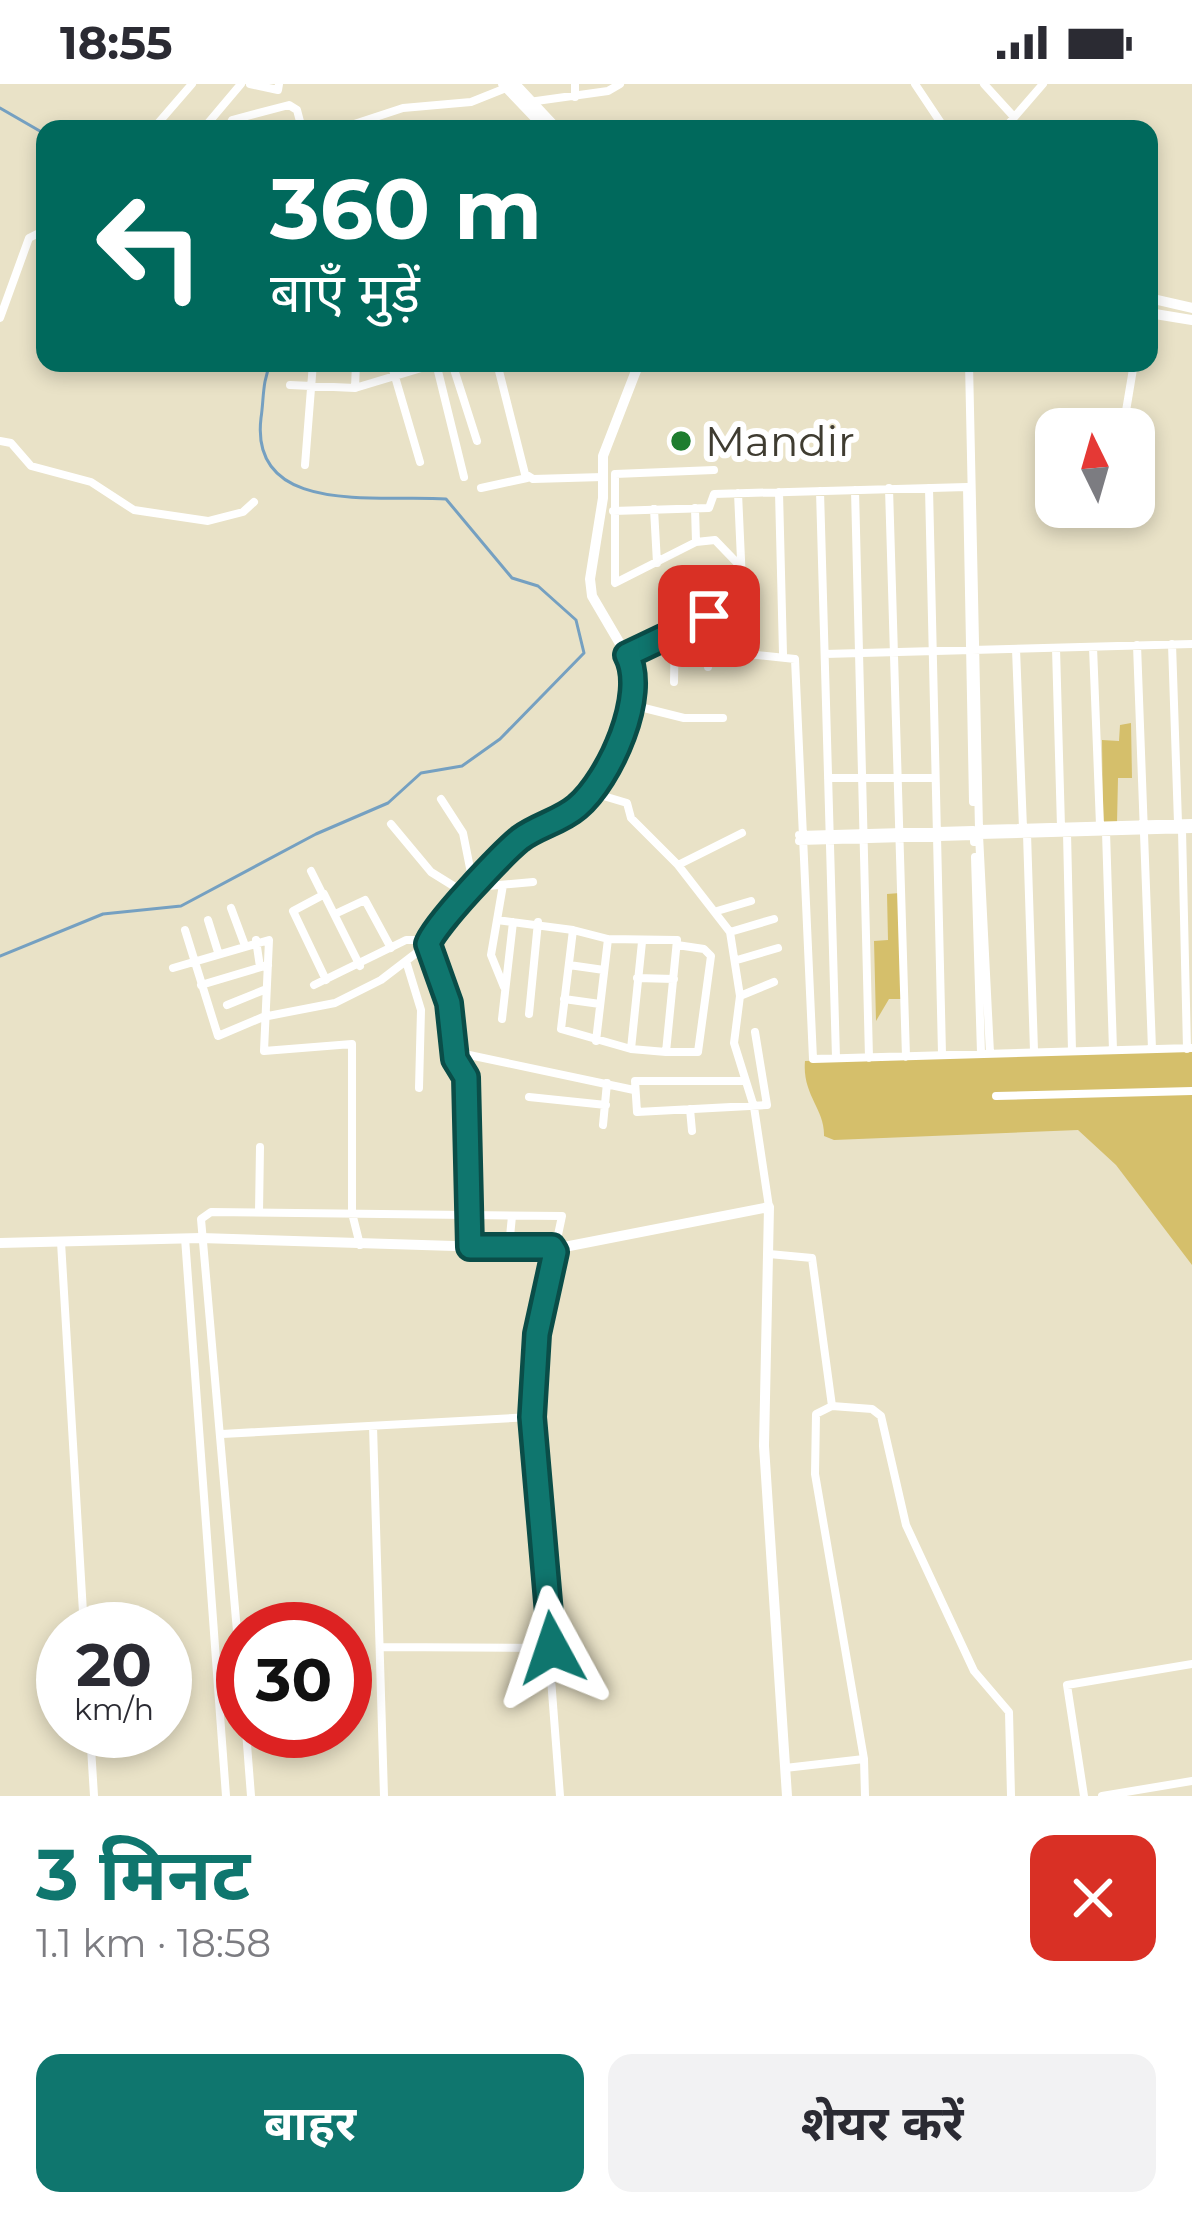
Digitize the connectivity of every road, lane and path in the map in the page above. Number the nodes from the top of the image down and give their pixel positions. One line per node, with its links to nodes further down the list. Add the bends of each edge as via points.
1 (192, 84): 13 (street)
2 (245, 84): 3 (street); 14 (street)
3 (279, 84)
4 (575, 84): 10 (street)
5 (620, 84): 10 (street)
6 (915, 84): 20 (street)
7 (984, 84): 12 (street)
8 (1042, 84): 12 (street)
9 (508, 85): 11 (street); 17 (street, via 471,102)
10 (575, 97): 11 (street)
11 (526, 104): 18 (street); 19 (street)
12 (1014, 117): 21 (street)
13 (161, 120)
14 (211, 120)
15 (232, 120): 16 (street, via 289,106)
16 (299, 120)
17 (367, 120)
18 (538, 120)
19 (546, 120)
20 (939, 120)
21 (1012, 120)
22 (36, 234): 28 (street)
23 (1158, 300): 24 (street)
24 (1167, 301): 25 (street); 27 (street)
25 (1192, 308)
26 (1158, 314): 27 (street)
27 (1164, 315): 29 (street)
28 (0, 318)
29 (1192, 320)
30 (313, 372): 42 (street)
31 (356, 372): 43 (street)
32 (394, 372): 40 (street)
33 (408, 372): 40 (street)
34 (439, 372): 52 (street)
35 (455, 372): 46 (street)
36 (500, 372): 50 (street)
37 (635, 372): 51 (street, via 603,456)
38 (969, 372): 53 (street)
39 (1132, 372): 44 (street)
40 (395, 376): 43 (street); 47 (street)
41 (290, 385): 42 (street)
42 (311, 386): 43 (street); 48 (street)
43 (355, 388)
44 (1126, 408)
45 (0, 441): 61 (street, via 31,466 91,482 134,511 208,520)
46 (476, 441)
47 (420, 462)
48 (304, 465)
49 (715, 470): 64 (street, via 615,474)
50 (530, 477): 51 (street); 54 (street)
51 (603, 477): 81 (street, via 590,586)
52 (464, 478)
53 (969, 484): 56 (street); 75 (street)
54 (481, 488)
55 (889, 488): 56 (street); 57 (street); 77 (street)
56 (929, 488): 76 (street)
57 (855, 490): 58 (street); 78 (street)
58 (820, 491): 59 (street); 80 (street)
59 (779, 492): 60 (street); 79 (street)
60 (738, 493): 62 (street, via 712,494 711,507); 67 (street)
61 (254, 502)
62 (695, 508): 63 (street); 65 (street)
63 (654, 509): 64 (street); 66 (street)
64 (613, 511): 66 (street, via 615,583)
65 (696, 542): 66 (street); 67 (street, via 715,540)
66 (657, 563)
67 (741, 567): 79 (street, via 736,653)
68 (675, 629): 81 (street); 82 (street, via 708,613); 83 (street)
69 (1172, 644): 70 (street); 71 (street); 93 (street)
70 (1192, 644)
71 (1137, 645): 72 (street); 94 (street)
72 (1093, 647): 73 (street); 95 (street)
73 (1056, 648): 74 (street); 96 (street)
74 (1016, 649): 75 (street); 97 (street)
75 (974, 650): 76 (street); 98 (street)
76 (932, 651): 77 (street); 89 (street)
77 (894, 652): 78 (street); 88 (street)
78 (859, 653): 80 (street); 87 (street)
79 (783, 654): 104 (street, via 795,659)
80 (825, 654): 86 (street)
81 (627, 655): 84 (street, via 636,671)
82 (708, 667)
83 (674, 682)
84 (632, 705): 85 (street); 90 (street)
85 (723, 718)
86 (828, 778): 87 (street); 103 (street)
87 (862, 778): 88 (street); 102 (street)
88 (898, 778): 89 (street); 101 (street)
89 (935, 778): 100 (street)
90 (590, 792): 105 (street, via 627,803 631,818); 109 (street, via 519,840)
91 (441, 800): 109 (street, via 464,836)
92 (391, 824): 109 (street, via 431,872)
93 (1186, 826): 94 (street); 158 (street)
94 (1143, 827): 95 (street); 157 (street)
95 (1103, 829): 96 (street); 159 (street)
96 (1064, 830): 97 (street); 160 (street)
97 (1025, 831): 98 (street); 163 (street)
98 (976, 832): 100 (street); 164 (street)
99 (742, 833): 105 (street)
100 (937, 834): 101 (street); 165 (street)
101 (899, 835): 102 (street); 166 (street)
102 (863, 836): 103 (street); 168 (street)
103 (830, 837): 104 (street); 167 (street)
104 (799, 838): 167 (street, via 810,1054)
105 (678, 865): 113 (street)
106 (310, 872): 110 (street)
107 (533, 882): 108 (street)
108 (503, 885): 109 (street); 116 (street)
109 (474, 891): 124 (street)
110 (323, 895): 114 (street); 141 (street, via 293,911)
111 (751, 902): 113 (street)
112 (231, 908): 126 (street)
113 (717, 911): 122 (street)
114 (335, 914): 129 (street, via 365,900); 136 (street)
115 (208, 920): 130 (street)
116 (497, 920): 118 (street); 145 (street, via 491,955)
117 (774, 920): 122 (street)
118 (513, 922): 119 (street); 145 (street)
119 (538, 922): 121 (street); 151 (street)
120 (184, 930): 131 (street)
121 (573, 930): 123 (street); 134 (street)
122 (730, 932): 132 (street)
123 (608, 939): 125 (street); 138 (street)
124 (428, 942): 129 (street, via 406,940); 133 (street); 161 (street)
125 (642, 942): 127 (street); 139 (street)
126 (244, 943): 130 (street); 135 (street, via 269,940)
127 (677, 946): 140 (street); 162 (street, via 711,956 698,1052)
128 (778, 948): 132 (street)
129 (391, 949): 136 (street)
130 (218, 952): 131 (street)
131 (194, 959): 137 (street); 143 (street)
132 (737, 960): 147 (street)
133 (406, 961): 152 (street, via 335,1003); 171 (street, via 421,1010)
134 (569, 965): 138 (street); 148 (street)
135 (264, 966): 143 (street); 146 (street)
136 (360, 966): 141 (street)
137 (173, 968)
138 (604, 970): 149 (street)
139 (638, 978): 140 (street); 156 (street)
140 (674, 979): 162 (street)
141 (326, 980): 144 (street)
142 (774, 982): 147 (street)
143 (201, 985): 152 (street, via 218,1036)
144 (314, 985)
145 (504, 988): 153 (street)
146 (264, 990): 150 (street); 152 (street)
147 (740, 996): 169 (street, via 734,1043)
148 (565, 999): 149 (street); 155 (street, via 561,1029)
149 (600, 1004): 155 (street)
150 (227, 1005)
151 (529, 1014)
152 (263, 1017): 184 (street, via 264,1051 352,1044)
153 (502, 1019)
154 (755, 1032): 177 (street, via 769,1098)
155 (596, 1041): 156 (street)
156 (631, 1049): 162 (street)
157 (1152, 1049): 158 (street); 159 (street)
158 (1189, 1049)
159 (1113, 1050): 160 (street)
160 (1072, 1051): 163 (street)
161 (455, 1052): 170 (street); 186 (street, via 466,1077)
162 (666, 1052)
163 (1034, 1052): 164 (street)
164 (986, 1053): 165 (street)
165 (942, 1054): 166 (street)
166 (906, 1057): 168 (street)
167 (836, 1058): 168 (street)
168 (869, 1058)
169 (745, 1081): 172 (street, via 634,1081); 177 (street)
170 (607, 1083): 172 (street); 176 (street)
171 (419, 1088)
172 (634, 1090): 178 (street, via 637,1112)
173 (1192, 1091): 174 (street)
174 (996, 1096)
175 (529, 1097): 176 (street)
176 (606, 1106): 179 (street)
177 (754, 1107): 178 (street); 182 (street)
178 (689, 1109): 180 (street)
179 (603, 1125)
180 (692, 1131)
181 (260, 1147): 183 (street)
182 (769, 1207): 194 (street); 195 (street)
183 (259, 1212): 184 (street); 188 (street, via 211,1212 201,1220)
184 (352, 1213): 186 (street); 191 (street)
185 (512, 1216): 186 (street); 193 (street); 194 (street, via 562,1216)
186 (469, 1218): 192 (street)
187 (185, 1238): 188 (street); 189 (street); 211 (street)
188 (201, 1238): 191 (street); 199 (street)
189 (61, 1242): 190 (street); 200 (street)
190 (0, 1243)
191 (360, 1245): 192 (street)
192 (470, 1247): 193 (street)
193 (509, 1247): 194 (street)
194 (554, 1249): 197 (street)
195 (769, 1254): 196 (street, via 812,1258); 208 (street, via 764,1446)
196 (832, 1406): 207 (street, via 816,1414 815,1474); 217 (street, via 881,1416 906,1525 974,1671 1009,1712)
197 (532, 1417): 198 (street); 203 (street)
198 (373, 1426): 199 (street); 202 (street)
199 (222, 1434): 201 (street)
200 (82, 1602)
201 (235, 1602)
202 (382, 1647): 203 (street); 213 (street)
203 (552, 1648): 214 (street)
204 (1192, 1664): 218 (street, via 1067,1684)
205 (92, 1758): 210 (street)
206 (247, 1758): 212 (street)
207 (865, 1760): 208 (street); 216 (street)
208 (785, 1768): 215 (street)
209 (1192, 1781): 219 (street)
210 (94, 1796)
211 (226, 1796)
212 (251, 1796)
213 (384, 1796)
214 (560, 1796)
215 (787, 1796)
216 (866, 1796)
217 (1011, 1796)
218 (1084, 1796)
219 (1102, 1796)

